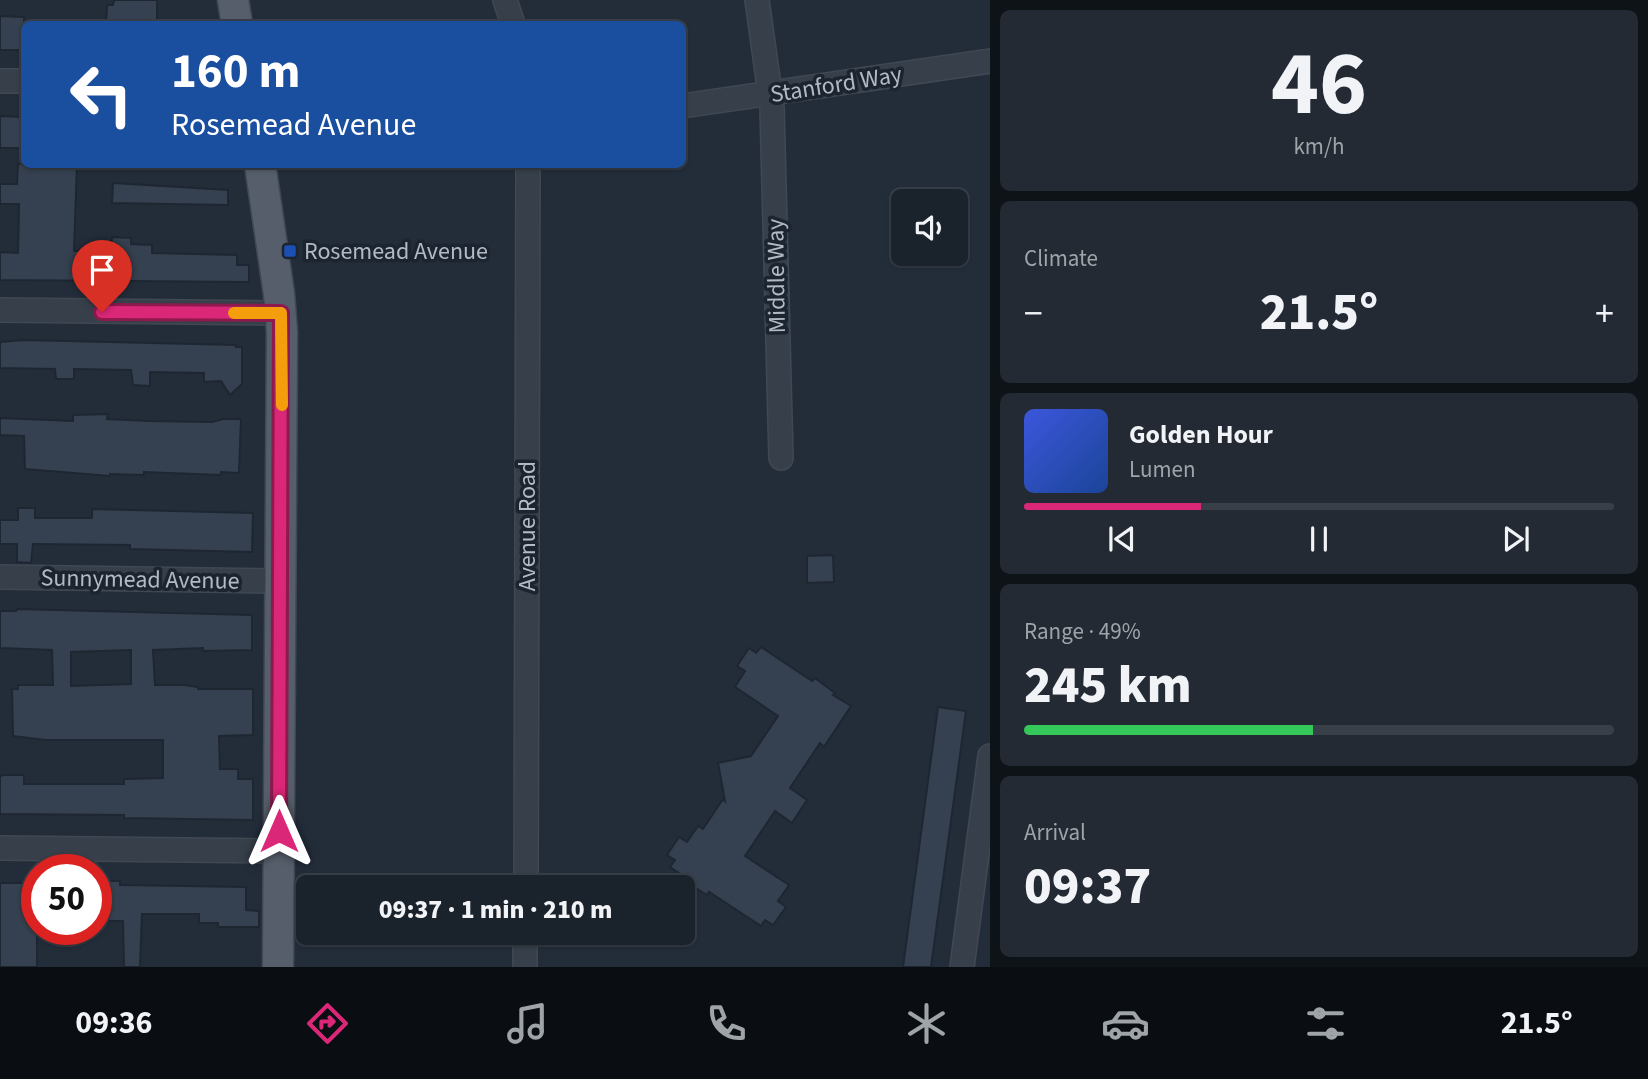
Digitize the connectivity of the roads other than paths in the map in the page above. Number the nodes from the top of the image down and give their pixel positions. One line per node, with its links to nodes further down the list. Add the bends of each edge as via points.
1 (233, 0): 4 (main road)
2 (506, 0): 5 (street)
3 (757, 0): 9 (street, Middle Way)
4 (236, 21)
5 (512, 21)
6 (990, 61): 9 (street, Stanford Way)
7 (0, 81): 8 (street)
8 (21, 81)
9 (769, 94): 10 (street, Stanford Way); 15 (street, Middle Way)
10 (686, 105)
11 (267, 168): 14 (main road)
12 (528, 168): 21 (street, Avenue Road)
13 (0, 310): 14 (street)
14 (281, 313): 17 (main road)
15 (781, 458)
16 (0, 577): 17 (street, Sunnymead Avenue)
17 (280, 581): 20 (main road)
18 (990, 756): 25 (street)
19 (0, 848): 20 (street)
20 (279, 851): 23 (main road)
21 (526, 875)
22 (525, 945): 24 (street)
23 (278, 967)
24 (525, 967)
25 (962, 967)

